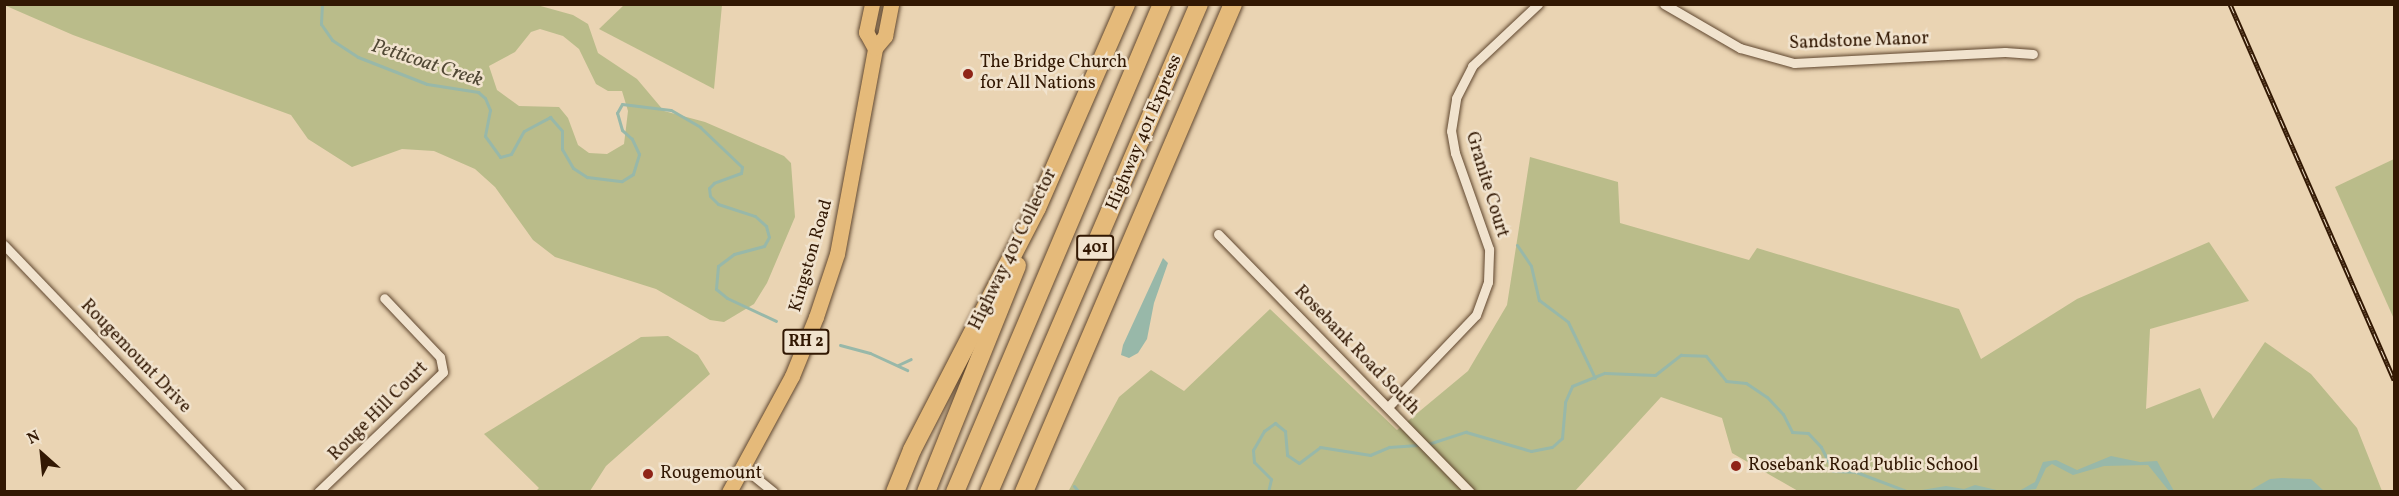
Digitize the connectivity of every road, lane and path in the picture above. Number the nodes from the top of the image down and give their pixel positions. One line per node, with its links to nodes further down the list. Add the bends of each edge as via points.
1 (872, 4): 9 (main road, Kingston Road / RH 2, via 866,32)
2 (891, 4): 9 (main road, Kingston Road / RH 2, via 885,36)
3 (1126, 4): 11 (highway, Highway 401 Collector)
4 (1162, 4): 23 (highway, Highway 401 Express / 401)
5 (1199, 4): 24 (highway, Highway 401 Express / 401)
6 (1233, 4): 25 (highway, 401)
7 (1538, 4): 15 (street, Granite Court, via 1472,66 1456,98 1451,131 1455,153 1489,249 1488,282 1476,315)
8 (1664, 4): 10 (street, Sandstone Manor, via 1740,48 1794,63 2006,51)
9 (875, 48): 16 (main road, Kingston Road / RH 2, via 837,254 792,376)
10 (2033, 54)
11 (1037, 208): 21 (highway, Highway 401 Collector, via 912,450); 22 (highway, via 1005,303)
12 (1218, 234): 15 (street, Rosebank Road South)
13 (4, 246): 17 (street, Rougemount Drive)
14 (384, 298): 18 (street, Rouge Hill Court, via 440,357 443,372)
15 (1388, 407): 26 (street, Rosebank Road South)
16 (744, 468): 19 (main road, Kingston Road / RH 2); 20 (street)
17 (241, 492)
18 (318, 492)
19 (729, 492)
20 (774, 492)
21 (895, 492)
22 (926, 492)
23 (955, 492)
24 (989, 492)
25 (1024, 492)
26 (1470, 492)

